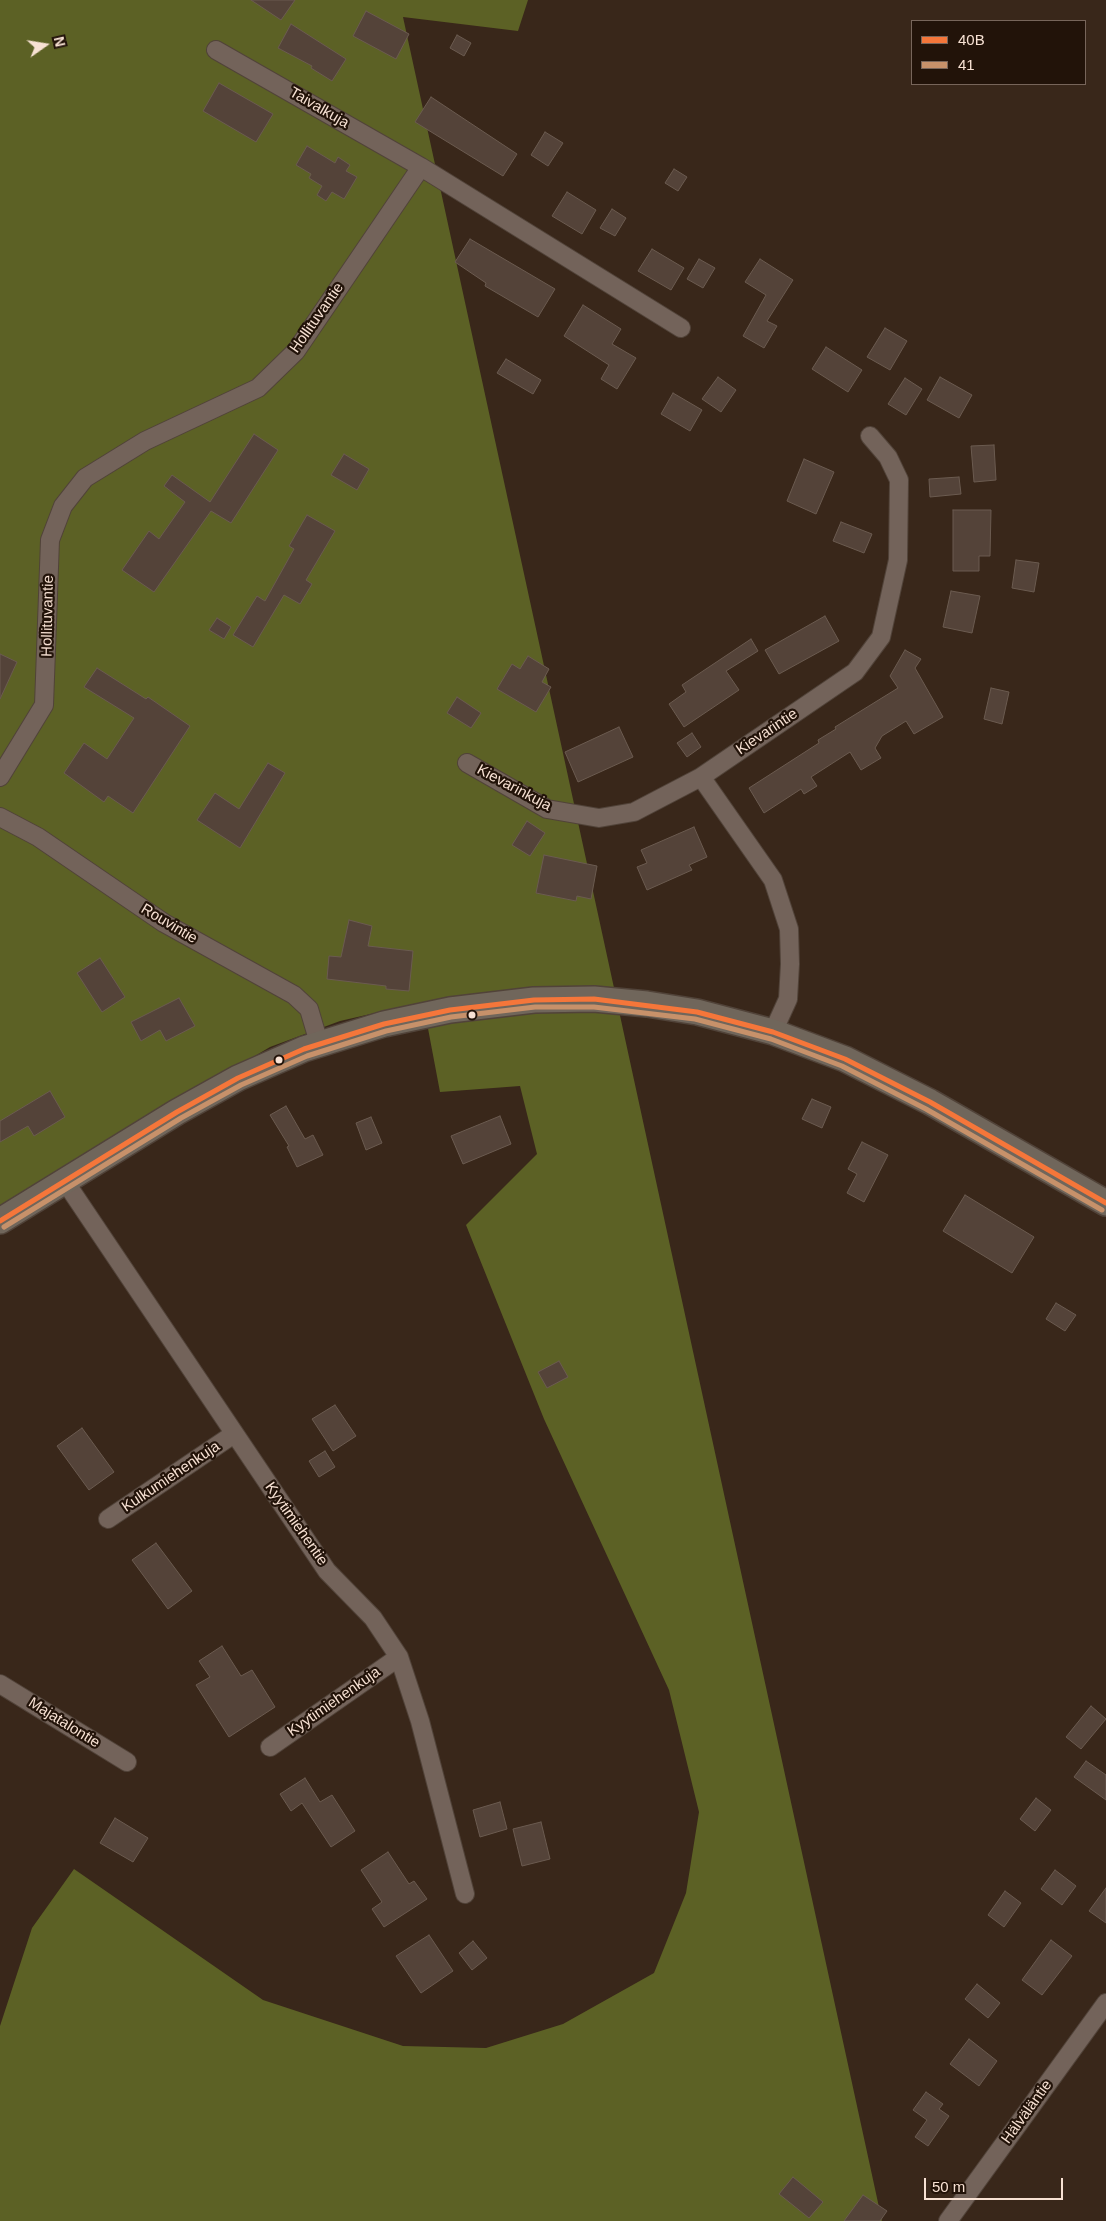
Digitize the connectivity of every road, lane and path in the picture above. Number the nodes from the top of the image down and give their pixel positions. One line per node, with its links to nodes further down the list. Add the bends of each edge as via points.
1 (216, 50): 2 (street, Taivalkuja)
2 (421, 167): 3 (street); 6 (street, Hollituvantie, via 296,351 258,388 145,441 85,478 63,506 50,540 44,705)
3 (681, 328)
4 (870, 436): 7 (street, Kievarintie, via 888,457 899,480 898,560 881,637 855,672)
5 (467, 763): 7 (street, Kievarinkuja, via 547,809 599,818 634,812)
6 (0, 777)
7 (702, 777): 9 (street, via 773,880 789,930 788,999)
8 (0, 816): 10 (street, Rouvintie, via 38,837 164,923 294,995 309,1009)
9 (773, 1032): 10 (street, via 697,1012 648,1004 594,999 534,1000 450,1010 384,1024); 12 (street, via 845,1059 930,1102)
10 (319, 1043): 11 (street, via 238,1078)
11 (64, 1180): 13 (street); 14 (street, Kyytimiehentie)
12 (1106, 1203)
13 (0, 1221)
14 (234, 1434): 15 (street, Kulkumiehenkuja); 16 (street, Kyytimiehentie, via 328,1570 373,1618)
15 (108, 1519)
16 (399, 1657): 18 (street, Kyytimiehenkuja); 20 (street, Kyytimiehentie, via 420,1721)
17 (0, 1684): 19 (street, Majatalontie)
18 (270, 1747)
19 (127, 1762)
20 (465, 1894)
21 (1106, 2003): 22 (street, Hälväläntie)
22 (948, 2221)

